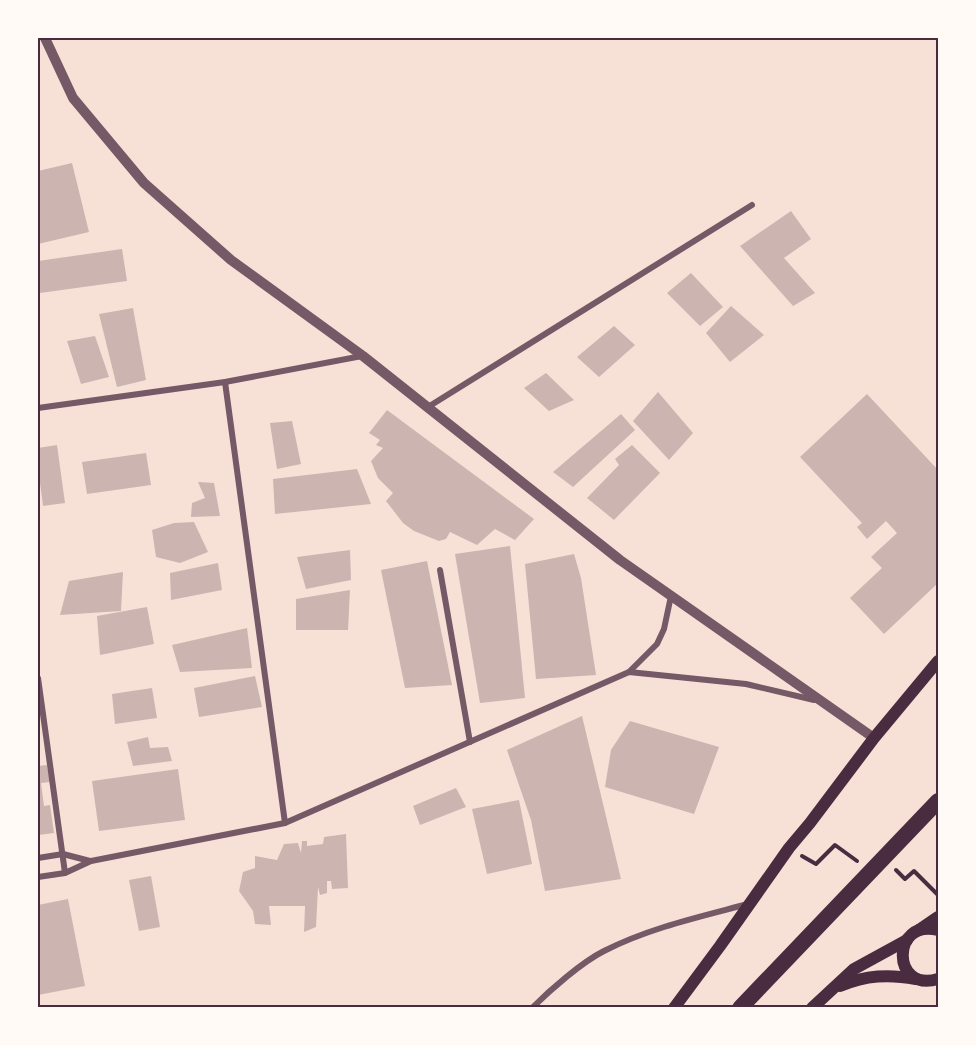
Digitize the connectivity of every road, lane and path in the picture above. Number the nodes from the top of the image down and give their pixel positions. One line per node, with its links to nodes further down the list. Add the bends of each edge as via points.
1 (45, 38): 3 (street, via 73,98 144,183 231,260)
2 (752, 205): 5 (street)
3 (363, 356): 4 (street); 5 (street)
4 (225, 381): 6 (street); 16 (street)
5 (428, 407): 8 (street)
6 (38, 408)
7 (440, 570): 14 (street)
8 (671, 596): 10 (street, via 657,644); 12 (street)
9 (939, 661): 13 (main road)
10 (629, 672): 12 (street, via 746,684); 14 (street)
11 (38, 678): 17 (street)
12 (826, 704): 13 (street)
13 (874, 738): 22 (main road)
14 (470, 742): 16 (street)
15 (939, 801): 31 (highway)
16 (285, 823): 19 (street)
17 (63, 854): 18 (street); 19 (street); 20 (street)
18 (38, 858)
19 (91, 861): 20 (street)
20 (65, 873): 21 (street)
21 (38, 877)
22 (748, 904): 29 (street, via 668,926 603,951 549,990); 30 (main road)
23 (939, 917): 24 (main road)
24 (919, 930): 25 (main road); 26 (main road)
25 (939, 930)
26 (907, 940): 27 (main road, via 903,947 908,971); 28 (main road, via 854,969)
27 (931, 981): 28 (main road, via 872,975)
28 (831, 990): 32 (main road)
29 (532, 1008)
30 (674, 1008)
31 (740, 1008)
32 (812, 1008)

